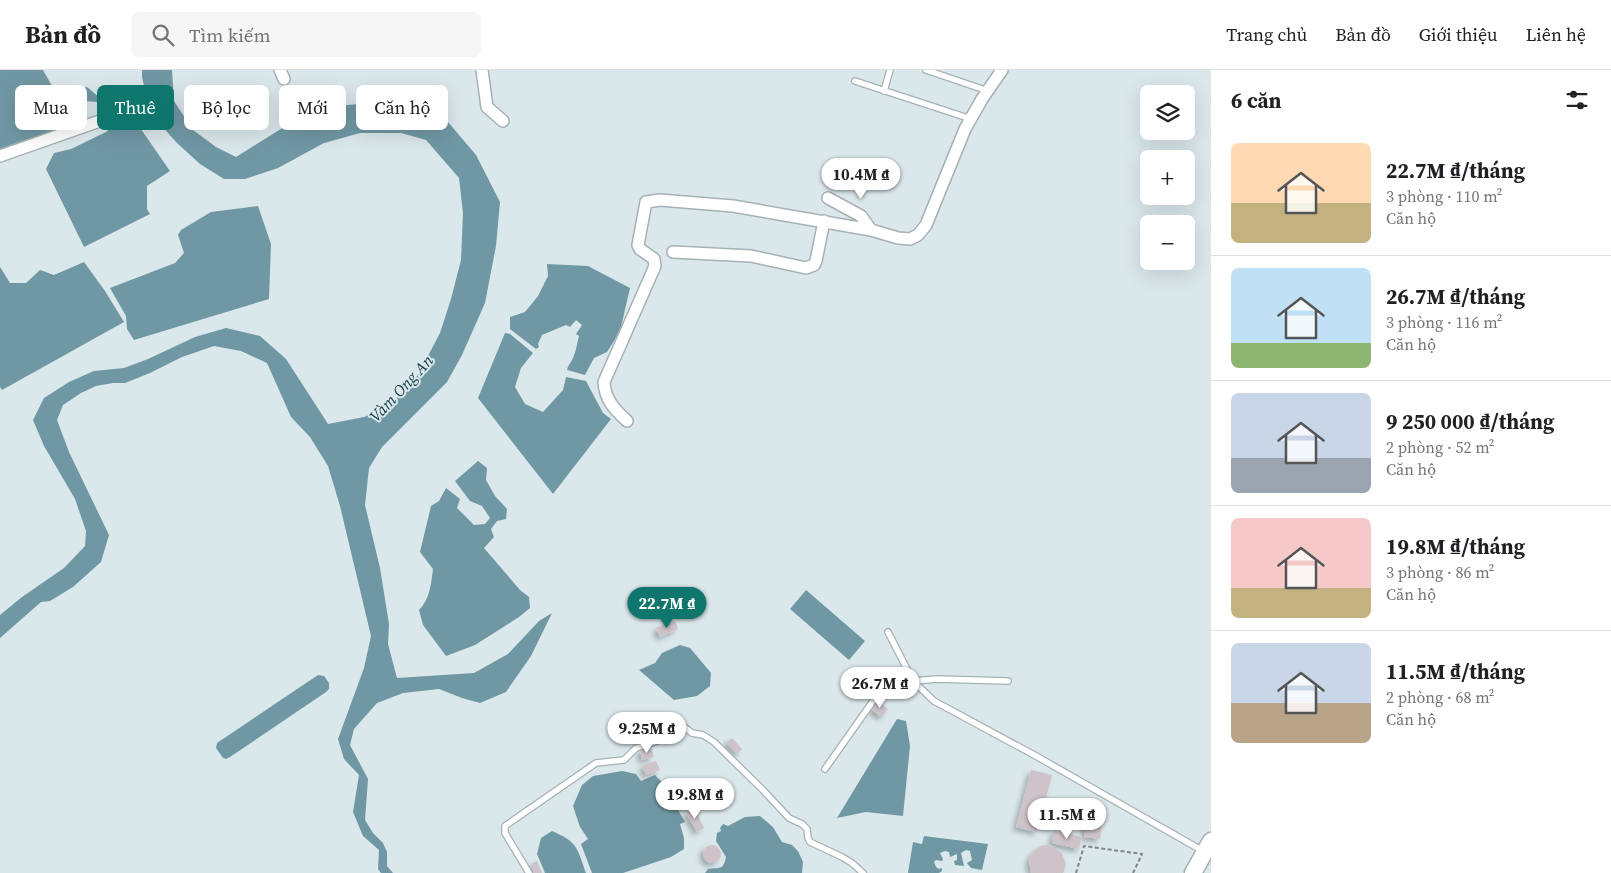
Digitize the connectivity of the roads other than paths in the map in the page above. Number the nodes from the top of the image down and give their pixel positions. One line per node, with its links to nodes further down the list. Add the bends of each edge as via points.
1 (482, 70): 9 (street, via 487,107)
2 (890, 70): 6 (lane)
3 (926, 70): 7 (lane)
4 (1002, 70): 7 (street)
5 (855, 81): 6 (lane)
6 (884, 90): 8 (lane)
7 (988, 91): 8 (street)
8 (971, 119): 14 (street, via 926,225 918,235 910,239 898,238)
9 (503, 121)
10 (97, 122): 11 (street)
11 (0, 156)
12 (828, 198): 14 (street, via 861,216)
13 (824, 221): 14 (street); 15 (street, via 816,261 806,268 751,256); 16 (street, via 733,206 660,200 646,202 638,246 654,259 655,266 604,382 612,408)
14 (871, 230)
15 (673, 252)
16 (627, 421)
17 (888, 632): 18 (lane)
18 (908, 672): 19 (lane); 21 (lane, via 885,684)
19 (913, 681): 20 (lane, via 937,678); 22 (lane, via 934,701)
20 (1008, 681)
21 (825, 769)
22 (1209, 853): 25 (main road); 26 (main road)
23 (861, 872): 24 (lane, via 842,857 810,842 802,824 789,818 714,742 684,727 661,740 636,748 624,760 596,763 505,826 505,834)
24 (529, 873)
25 (1193, 873)
26 (1205, 873)

